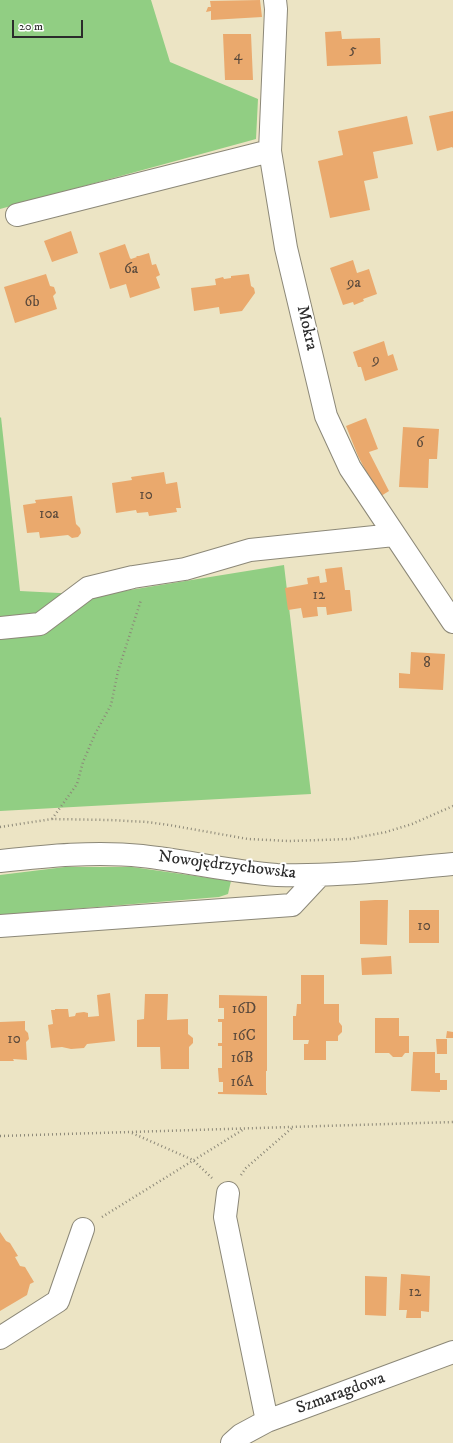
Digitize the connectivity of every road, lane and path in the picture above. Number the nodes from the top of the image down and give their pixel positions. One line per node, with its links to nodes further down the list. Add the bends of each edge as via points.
1 (275, 0): 2 (street, Mokra)
2 (270, 151): 3 (street); 4 (street, Mokra, via 286,248 326,416 346,461)
3 (17, 215)
4 (394, 535): 5 (street, via 250,550 185,569); 6 (street, Mokra)
5 (148, 574): 7 (street, via 88,588 40,624); 9 (path, via 118,671 111,705 95,734 76,784)
6 (453, 622)
7 (0, 628)
8 (453, 806): 9 (path, via 412,824 350,839 248,839 147,822)
9 (52, 819): 10 (path)
10 (0, 826)
11 (0, 861): 13 (street, Nowojędrzychowska, via 115,854 169,859 263,874)
12 (453, 864): 13 (street, Nowojędrzychowska)
13 (320, 875): 14 (street, via 292,905)
14 (0, 926)
15 (453, 1122): 16 (path)
16 (292, 1127): 17 (path); 21 (path, via 246,1168)
17 (244, 1128): 18 (path); 20 (path)
18 (130, 1132): 19 (path); 20 (path)
19 (0, 1136)
20 (193, 1160): 21 (path); 22 (path)
21 (228, 1193): 25 (street, via 225,1217)
22 (83, 1229): 23 (street, via 58,1301)
23 (0, 1338)
24 (453, 1352): 25 (street, Szmaragdowa)
25 (267, 1421): 26 (street, Szmaragdowa)
26 (232, 1443)

